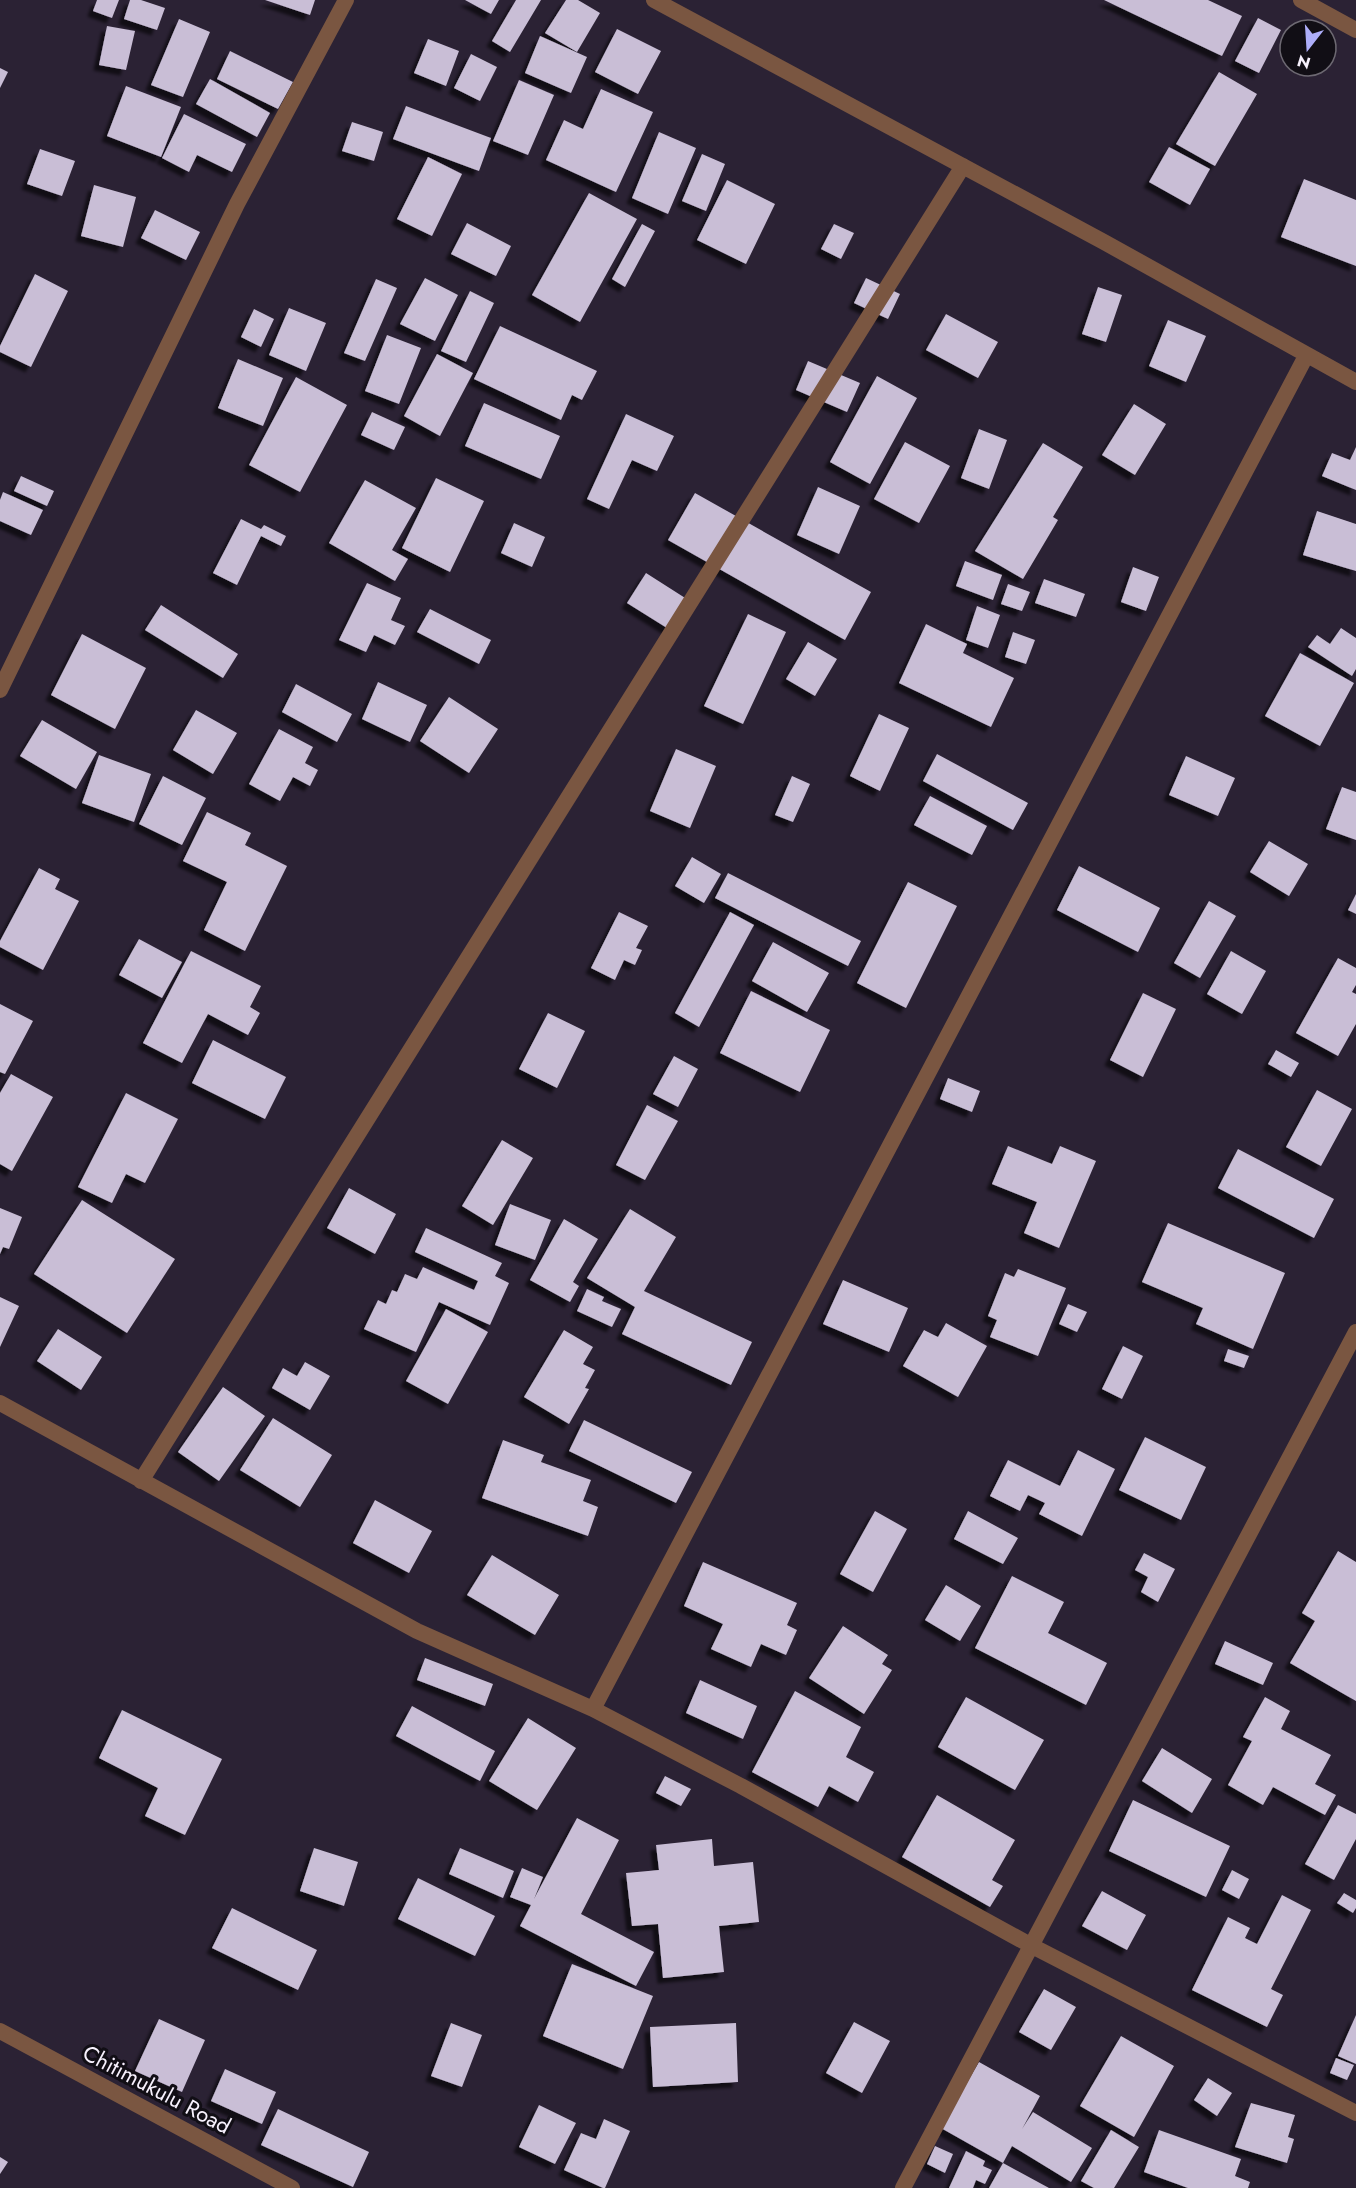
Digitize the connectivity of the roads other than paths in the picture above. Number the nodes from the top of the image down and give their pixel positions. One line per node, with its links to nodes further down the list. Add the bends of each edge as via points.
1 (346, 0): 8 (street, via 237,204)
2 (654, 0): 5 (street)
3 (1302, 0): 4 (street)
4 (1356, 30)
5 (963, 166): 6 (street); 11 (street)
6 (1306, 356): 7 (street); 12 (street)
7 (1356, 382)
8 (0, 690)
9 (1356, 1332): 13 (street)
10 (0, 1403): 11 (street)
11 (141, 1481): 12 (street, via 417,1630)
12 (593, 1709): 13 (street)
13 (1032, 1946): 15 (street); 17 (street)
14 (0, 2031): 16 (street, Chitimukulu Road)
15 (1356, 2114)
16 (292, 2188)
17 (903, 2188)

